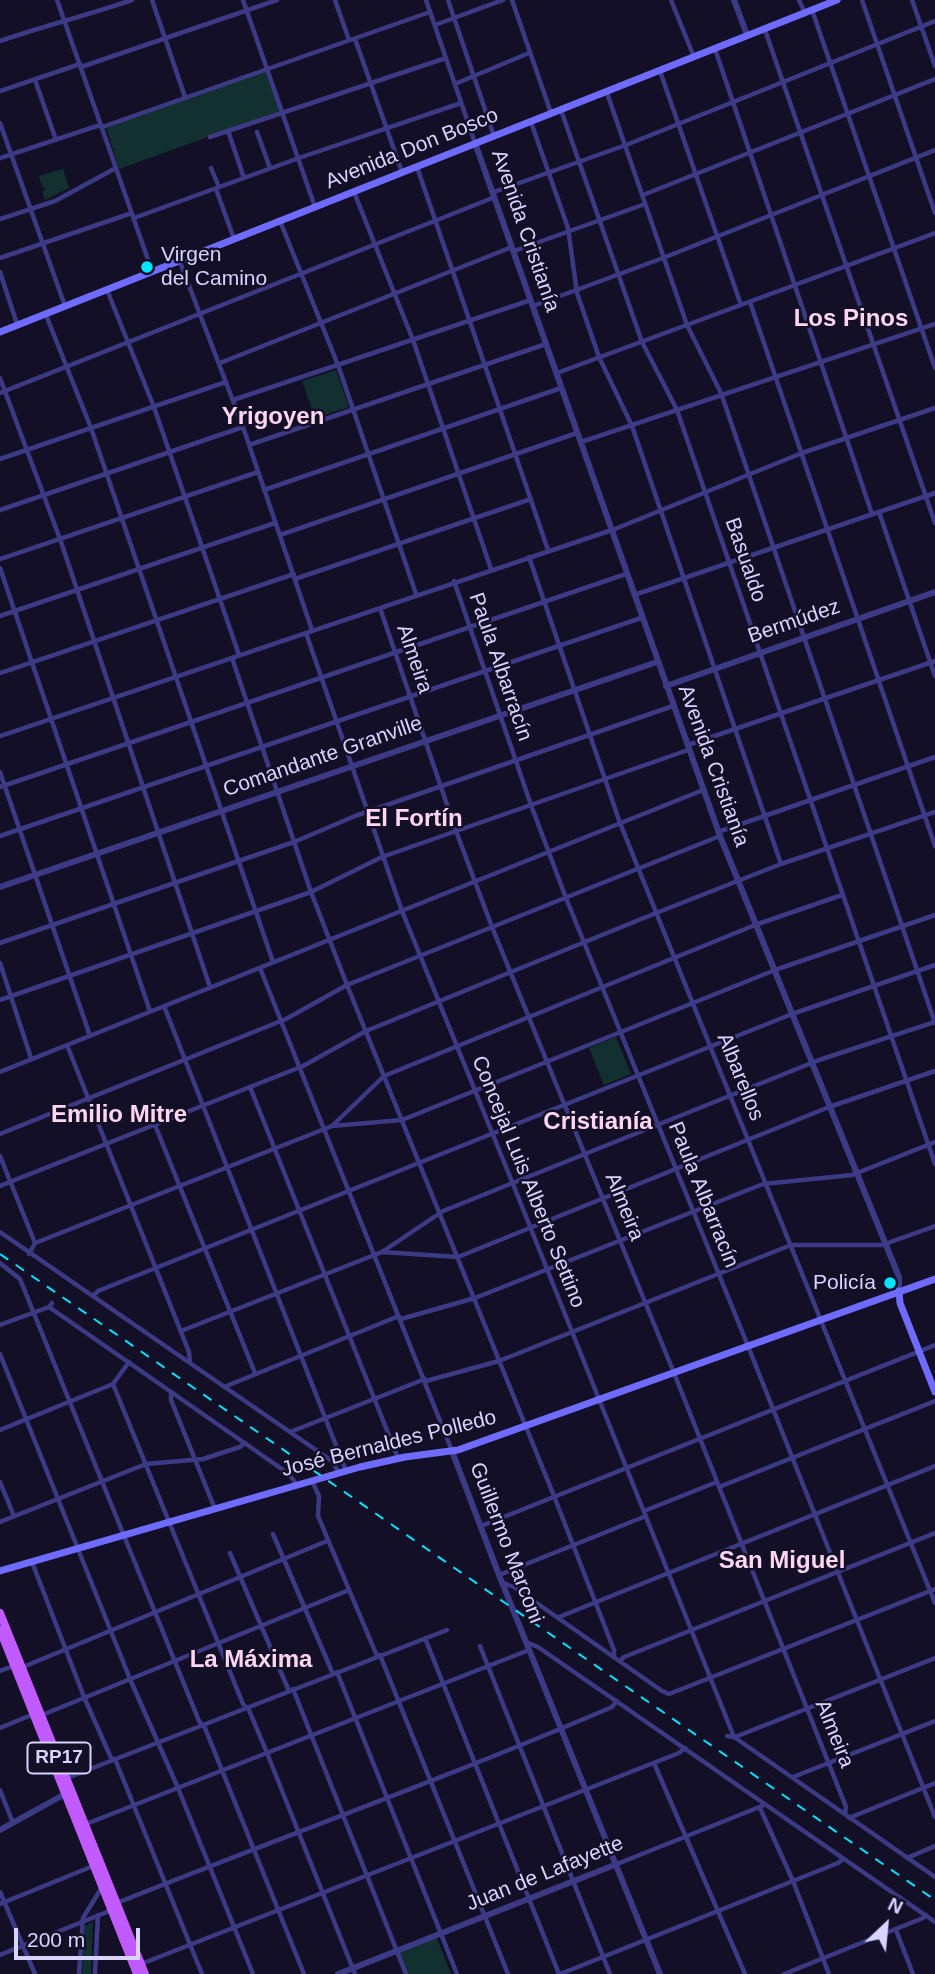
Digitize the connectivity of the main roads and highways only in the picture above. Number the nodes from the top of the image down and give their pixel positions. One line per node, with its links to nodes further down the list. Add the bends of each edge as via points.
1 (837, 0): 2 (main road, Avenida Don Bosco)
2 (0, 332)
3 (935, 1279): 4 (main road, José Bernaldes Polledo)
4 (899, 1291): 5 (main road, Avenida Cristianía); 6 (main road, José Bernaldes Polledo, via 452,1451 342,1472)
5 (935, 1392)
6 (0, 1571)
7 (0, 1613): 9 (main road, RP17)
8 (0, 1630): 9 (main road, RP17)
9 (18, 1667): 10 (main road, RP17)
10 (38, 1715): 11 (main road, RP17, via 86,1824); 11 (main road, RP17, via 65,1794)
11 (114, 1906): 12 (main road, RP17); 13 (main road, RP17)
12 (137, 1974)
13 (145, 1974)

